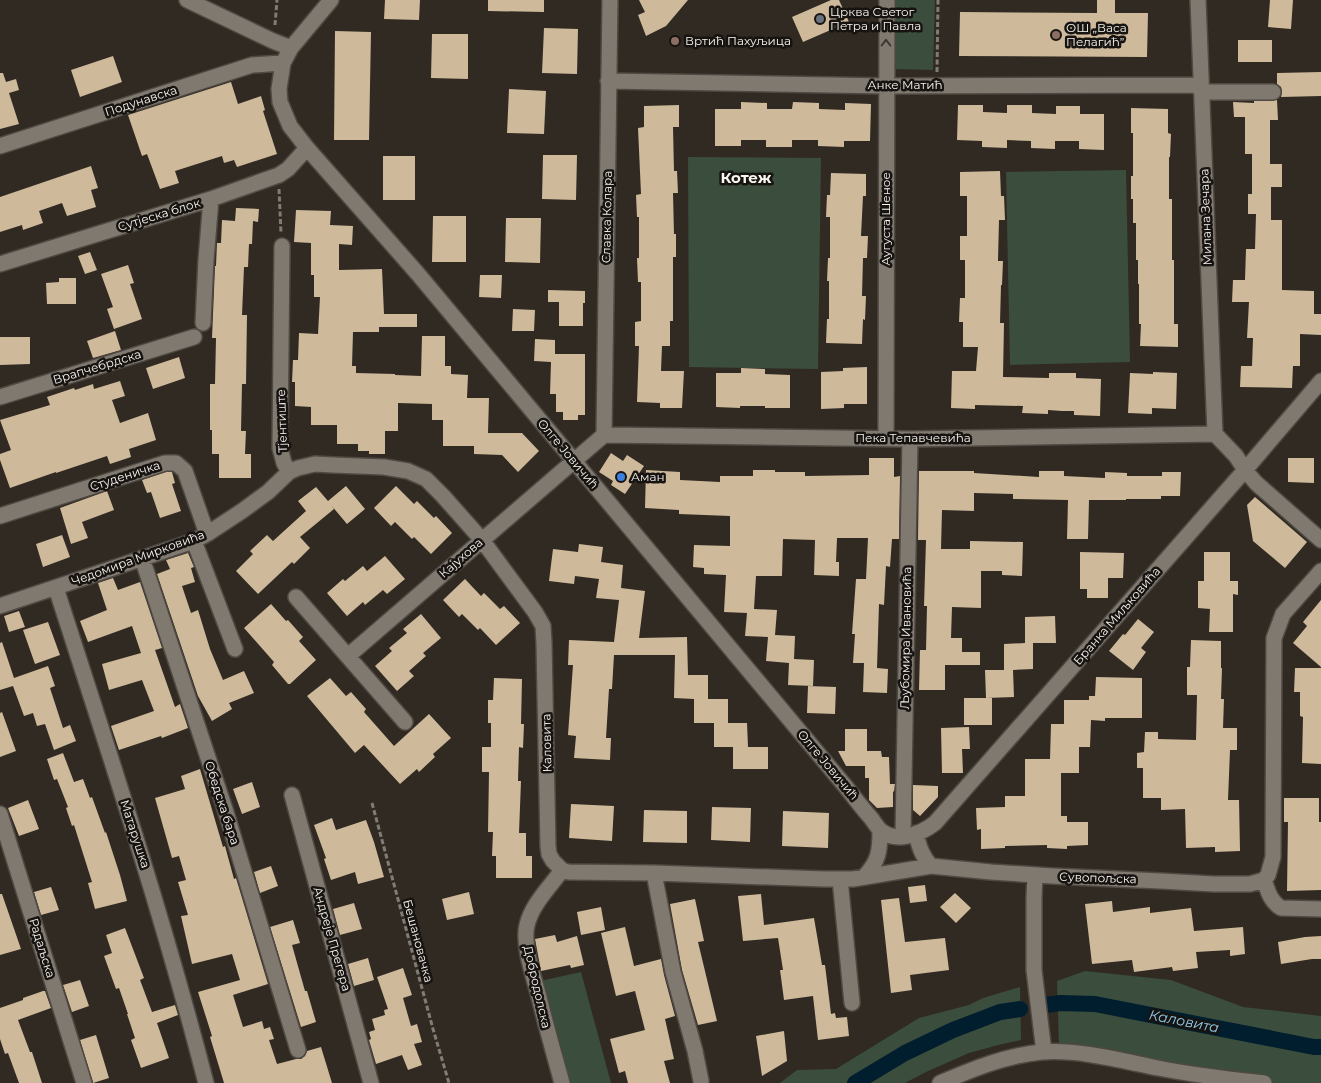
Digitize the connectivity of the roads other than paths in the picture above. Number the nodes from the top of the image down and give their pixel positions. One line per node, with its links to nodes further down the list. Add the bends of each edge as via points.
1 (187, 0): 6 (street)
2 (331, 0): 6 (street, Олге Јовичић)
3 (610, 0): 8 (street, Славка Колара)
4 (886, 0): 9 (street, Аугуста Шеное, one-way to 4)
5 (1198, 0): 10 (street, Милана Зечара)
6 (291, 48): 7 (street, Олге Јовичић)
7 (283, 63): 12 (street, Подунавска, via 252,65); 13 (street, Олге Јовичић, via 280,102 290,126)
8 (608, 81): 9 (street, Анке Матић); 22 (street, Славка Колара)
9 (886, 86): 10 (street, Анке Матић); 23 (street, Аугуста Шеное)
10 (1201, 89): 11 (street, Анке Матић); 21 (street, Милана Зечара)
11 (1273, 92)
12 (0, 146)
13 (307, 148): 14 (street, Сутјеска блок, via 279,175); 25 (street, Олге Јовичић, via 418,274)
14 (211, 199): 16 (street, Сутјеска блок); 17 (street)
15 (282, 246): 27 (street, Тјентиште, via 280,448)
16 (0, 264)
17 (203, 323)
18 (194, 337): 20 (street, Врапчебрдска)
19 (1321, 381): 26 (street, Бранка Миљковића)
20 (0, 397)
21 (1215, 434): 24 (street, Пека Тепавчевића); 26 (street)
22 (604, 435): 23 (street, Пека Тепавчевића); 25 (street)
23 (886, 438): 24 (street, Пека Тепавчевића)
24 (910, 439): 43 (street, Љубомира Ивановића)
25 (574, 462): 30 (street, Кајухова); 42 (street, Олге Јовичић)
26 (1245, 470): 31 (street); 43 (street, Бранка Миљковића, via 935,823)
27 (289, 472): 29 (street, Чедомира Мирковића, via 242,511); 30 (street, Тјентиште, via 315,464 408,471 426,479)
28 (0, 516): 29 (street, Студеничка, via 165,463 176,463 185,471)
29 (200, 537): 32 (street, Чедомира Мирковића); 37 (street)
30 (482, 540): 38 (street, Кајухова); 45 (street, Каловита, via 543,626 548,846 553,860)
31 (1321, 540)
32 (142, 558): 34 (street, Чедомира Мирковића); 53 (street, Обедска бара, via 225,809)
33 (1321, 570): 50 (street, via 1283,614 1274,638 1273,857)
34 (56, 588): 36 (street, Чедомира Мирковића); 57 (street, Матарушка, via 151,886)
35 (296, 597): 38 (street)
36 (0, 606)
37 (235, 649)
38 (348, 656): 39 (street)
39 (405, 722)
40 (292, 795): 58 (street, Андреје Прегера)
41 (0, 814): 56 (street, Радаљска)
42 (880, 830): 43 (street, via 891,836); 48 (street, via 878,856)
43 (910, 835): 44 (street, Љубомира Ивановића)
44 (931, 866): 47 (street, Сувопољска); 48 (street)
45 (562, 870): 46 (street); 59 (street, Добродолска, via 531,911 526,927 528,954)
46 (654, 873): 49 (street); 55 (street, via 673,972)
47 (1035, 874): 50 (street, Сувопољска, via 1214,884 1250,884); 54 (street, via 1034,970)
48 (864, 877): 49 (street)
49 (840, 879): 52 (street)
50 (1264, 880): 51 (street, via 1272,900 1281,908)
51 (1321, 909)
52 (852, 1003)
53 (298, 1050)
54 (1044, 1052): 60 (street, via 1023,1054 975,1068); 61 (street, via 1091,1055 1172,1071)
55 (701, 1081)
56 (84, 1083)
57 (206, 1083)
58 (371, 1083)
59 (562, 1083)
60 (940, 1083)
61 (1264, 1083)

